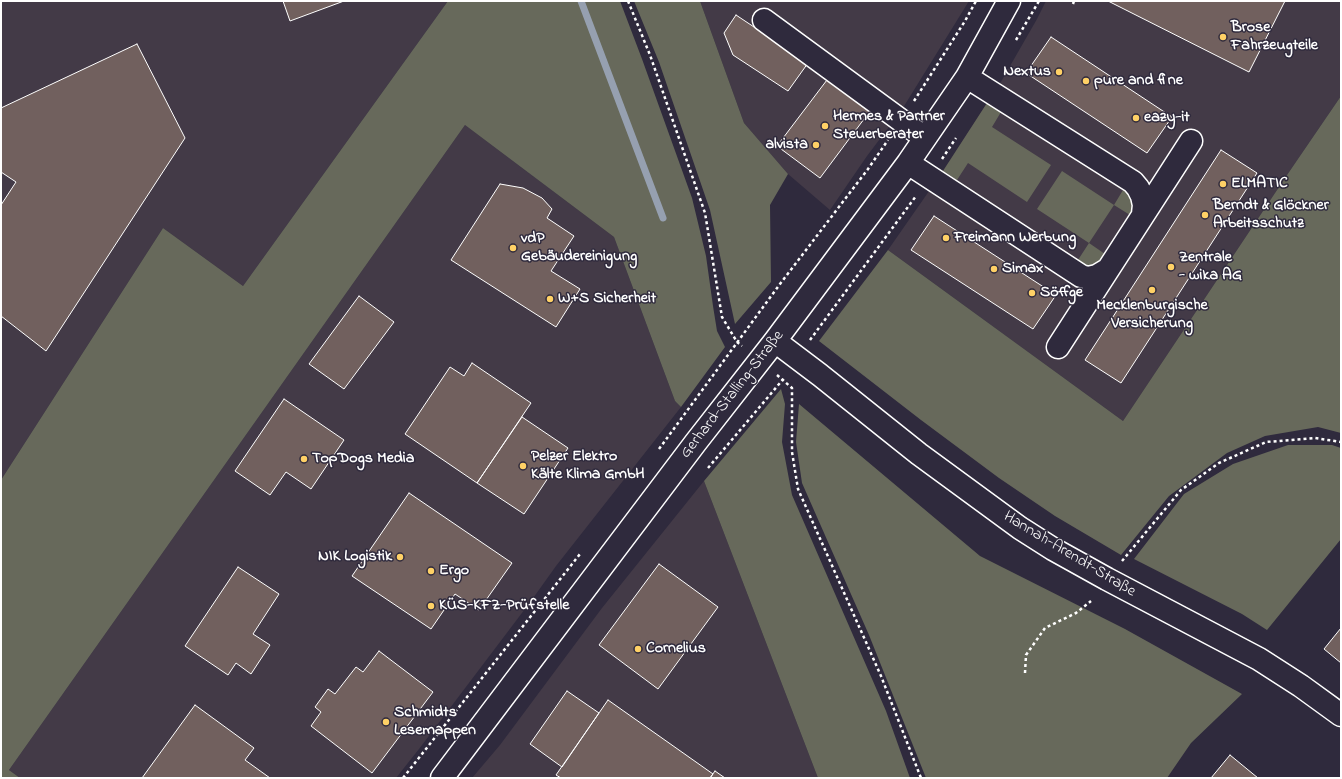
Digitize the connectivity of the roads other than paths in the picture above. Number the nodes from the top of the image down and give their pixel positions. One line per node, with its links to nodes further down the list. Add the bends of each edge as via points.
1 (1009, 1): 3 (street, Gerhard-Stalling-Straße)
2 (764, 20): 4 (street)
3 (966, 77): 4 (street, Gerhard-Stalling-Straße); 7 (street, via 1134,182 1142,196)
4 (925, 138): 6 (street, Gerhard-Stalling-Straße)
5 (1191, 141): 7 (street)
6 (908, 163): 8 (street, via 1081,276 1097,276); 9 (street, Gerhard-Stalling-Straße)
7 (1143, 214): 8 (street)
8 (1107, 270): 10 (street)
9 (774, 341): 11 (street, Hannah-Arendt-Straße, via 1020,528 1107,579 1259,659); 12 (street, Gerhard-Stalling-Straße)
10 (1058, 347)
11 (1341, 715)
12 (442, 778)

